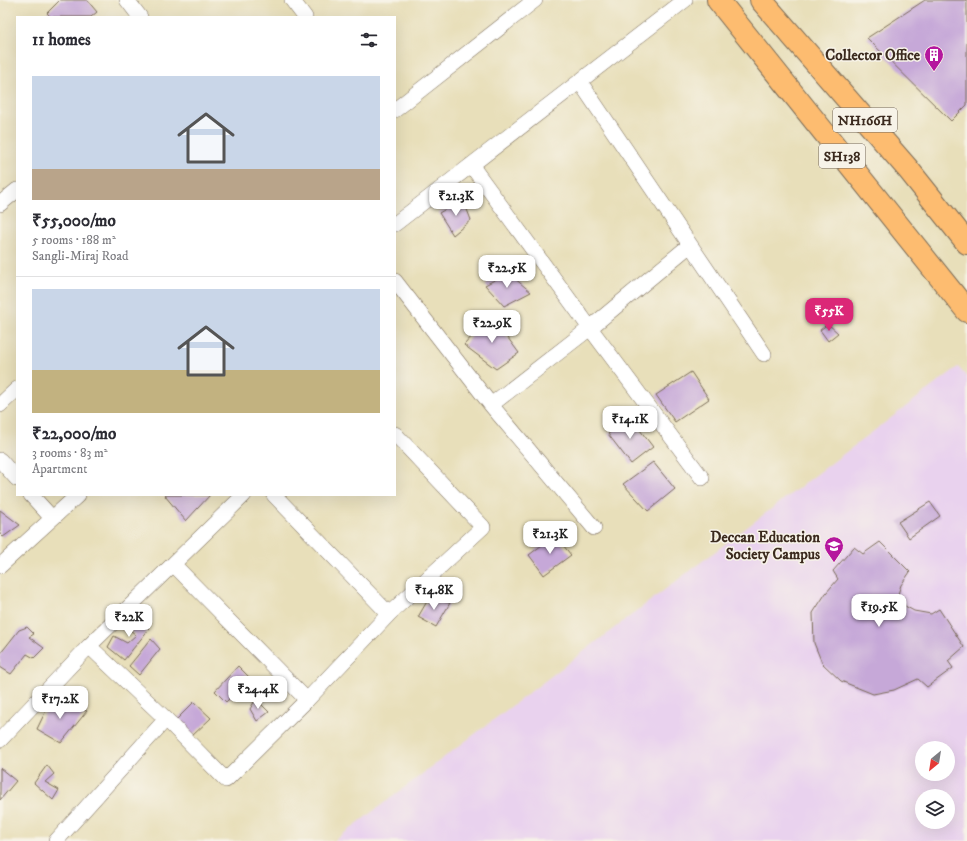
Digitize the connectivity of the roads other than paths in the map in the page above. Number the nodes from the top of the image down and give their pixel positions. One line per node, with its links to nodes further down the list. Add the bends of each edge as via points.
1 (127, 0): 7 (street)
2 (292, 0): 8 (street)
3 (535, 0): 10 (street)
4 (685, 0): 9 (street)
5 (718, 0): 18 (highway, SH138)
6 (761, 0): 15 (highway, NH166H)
7 (139, 16)
8 (304, 16)
9 (580, 82): 11 (street); 16 (street)
10 (396, 109)
11 (471, 165): 14 (street); 19 (street)
12 (16, 191): 13 (street)
13 (0, 204)
14 (396, 223)
15 (967, 242)
16 (690, 245): 19 (street); 20 (street)
17 (396, 282): 23 (street)
18 (967, 311)
19 (590, 328): 23 (street); 27 (street)
20 (764, 354)
21 (16, 390): 22 (street)
22 (0, 405)
23 (491, 405): 33 (street)
24 (396, 435): 36 (street, via 483,528)
25 (0, 460): 26 (street)
26 (16, 478)
27 (702, 478)
28 (32, 496): 32 (street)
29 (77, 496): 32 (street)
30 (243, 496): 34 (street)
31 (275, 496): 36 (street)
32 (52, 518): 35 (street)
33 (594, 528)
34 (173, 564): 37 (street); 38 (street)
35 (0, 566)
36 (389, 614): 38 (street)
37 (89, 646): 39 (street); 40 (street)
38 (307, 700): 39 (street, via 226,780)
39 (166, 719): 41 (street)
40 (0, 740)
41 (56, 841)

